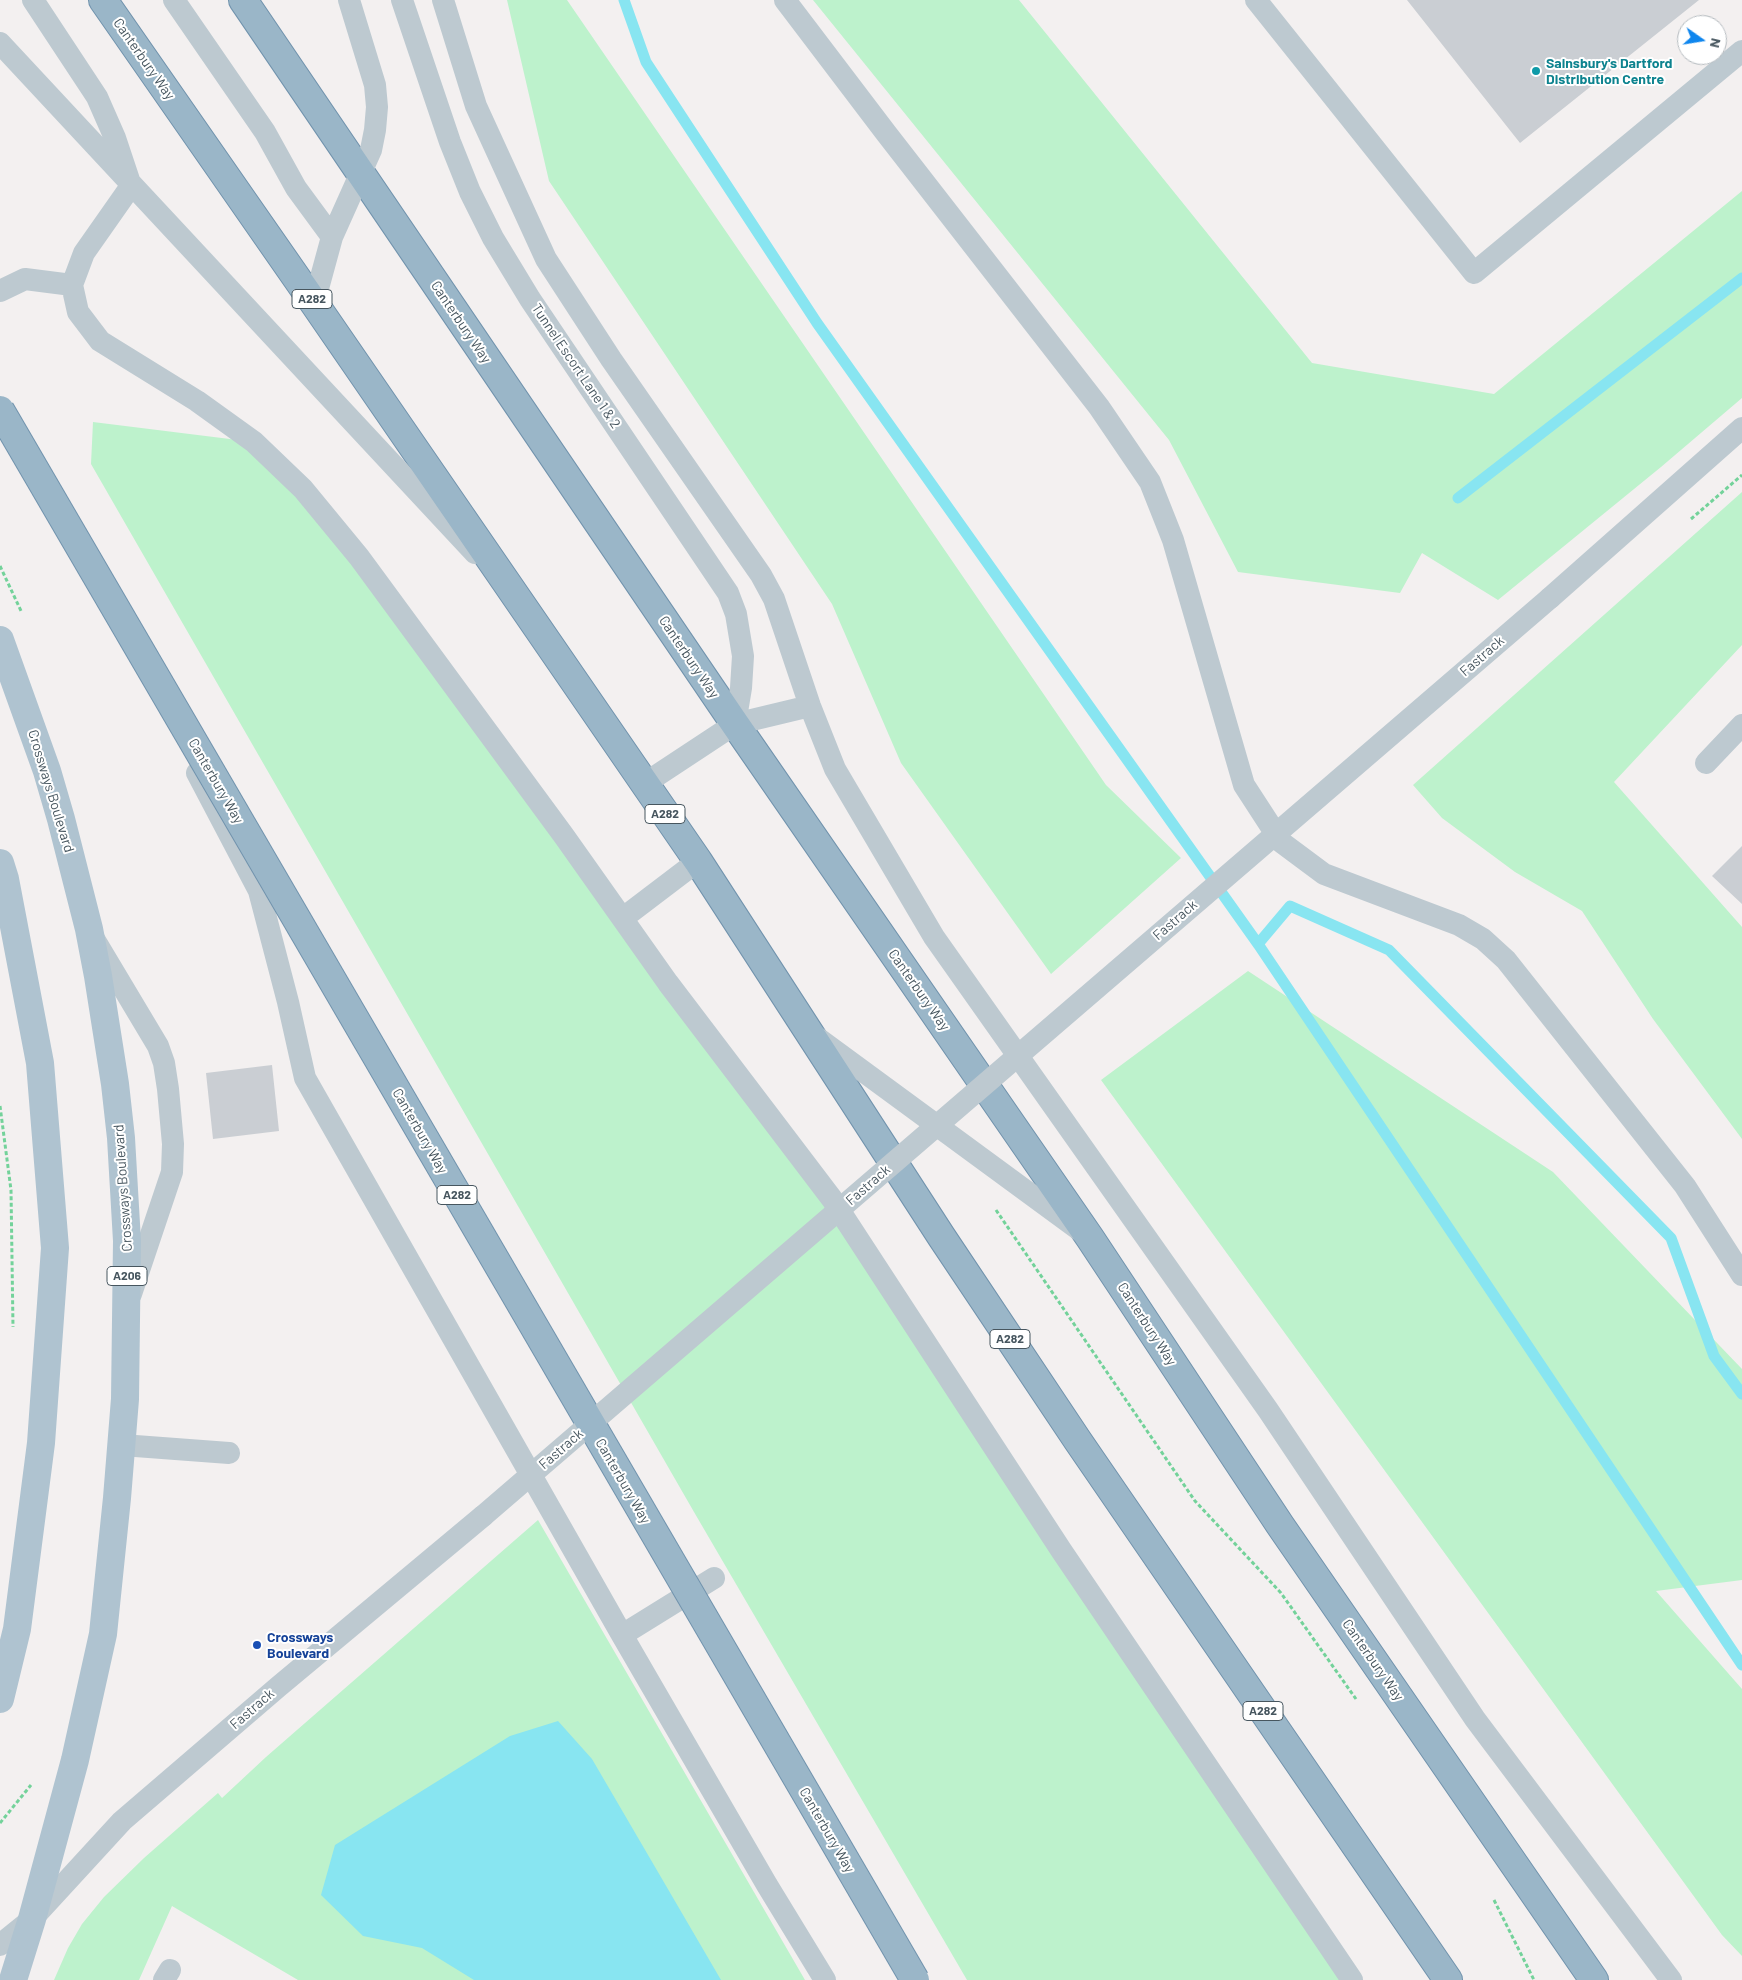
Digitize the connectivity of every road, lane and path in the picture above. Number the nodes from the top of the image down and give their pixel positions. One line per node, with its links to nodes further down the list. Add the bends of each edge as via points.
1 (33, 0): 13 (lane, via 97,97)
2 (103, 0): 17 (highway, Canterbury Way / A282)
3 (174, 0): 14 (lane, via 265,132 296,188)
4 (243, 0): 12 (highway, Canterbury Way)
5 (349, 0): 12 (lane, via 376,92 375,130)
6 (402, 0): 24 (lane, Tunnel Escort Lane 1 & 2, via 450,142 493,238 530,299 728,593 736,614 743,656)
7 (443, 0): 23 (lane, via 476,106 546,259 617,368 761,575 774,599)
8 (785, 0): 36 (lane, via 1099,407 1150,482 1173,540 1244,785 1281,842 1324,874 1459,924 1483,939 1506,960 1685,1186)
9 (1256, 0): 11 (lane, via 1474,273)
10 (0, 43): 13 (lane)
11 (1742, 51)
12 (361, 173): 14 (lane); 24 (highway, Canterbury Way)
13 (131, 186): 15 (lane, via 84,253); 21 (lane)
14 (332, 237): 17 (lane)
15 (72, 285): 16 (lane, via 25,279); 30 (lane, via 78,312 100,341 198,401 254,442 303,489 359,557)
16 (0, 291)
17 (314, 303): 21 (highway, Canterbury Way / A282)
18 (0, 410): 52 (highway, Canterbury Way / A282, bridge)
19 (1742, 428): 48 (lane, Fastrack, bridge, via 1550,598 483,1516 122,1821)
20 (0, 436): 43 (lane, via 178,736 259,892 305,1078)
21 (518, 600): 27 (highway, Canterbury Way / A282)
22 (0, 640): 31 (main road, Crossways Boulevard / A206, via 47,771)
23 (810, 706): 24 (lane); 57 (lane, via 835,769 934,937 1268,1410 1475,1719)
24 (735, 724): 27 (lane); 35 (highway, Canterbury Way)
25 (1742, 725): 26 (lane)
26 (1706, 763)
27 (644, 784): 28 (highway, Canterbury Way / A282)
28 (698, 861): 30 (lane); 32 (highway, Canterbury Way / A282)
29 (0, 863): 44 (main road, via 6,879 40,1063 54,1248 41,1443 17,1629)
30 (623, 918): 53 (lane, via 668,983 832,1199 1061,1550)
31 (89, 929): 37 (main road, Crossways Boulevard / A206, via 120,1129 128,1241); 37 (lane, via 158,1046 168,1089 172,1172)
32 (808, 1031): 35 (lane); 54 (highway, Canterbury Way / A282, via 1078,1442)
33 (0, 1106): 38 (path, via 11,1190)
34 (995, 1208): 42 (path, via 1195,1501)
35 (1090, 1238): 56 (highway, Canterbury Way, via 1286,1533)
36 (1742, 1275)
37 (128, 1303): 39 (main road, Crossways Boulevard / A206)
38 (13, 1335)
39 (122, 1444): 40 (lane); 48 (main road, Crossways Boulevard / A206, via 102,1634 75,1760)
40 (229, 1453)
41 (714, 1578): 43 (lane)
42 (1280, 1593)
43 (622, 1634): 51 (lane)
44 (0, 1699)
45 (35, 1781): 46 (path)
46 (0, 1823)
47 (1494, 1898): 55 (path)
48 (32, 1919): 49 (lane, Fastrack); 50 (main road, Crossways Boulevard / A206)
49 (0, 1945)
50 (13, 1980)
51 (825, 1980)
52 (915, 1980)
53 (1352, 1980)
54 (1448, 1980)
55 (1534, 1980)
56 (1594, 1980)
57 (1671, 1980)

